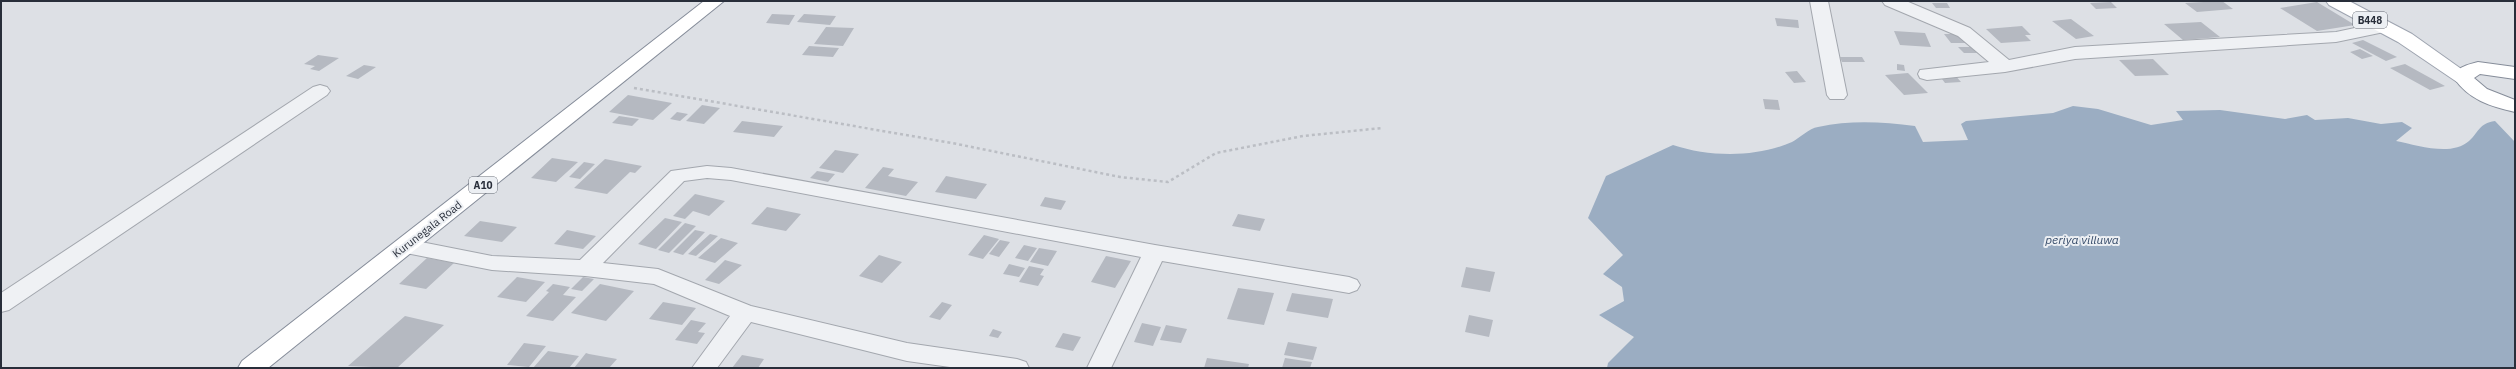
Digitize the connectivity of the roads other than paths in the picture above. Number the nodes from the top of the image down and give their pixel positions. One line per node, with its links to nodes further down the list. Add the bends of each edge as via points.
1 (715, 1): 14 (main road, Kurunegala Road / A10)
2 (1819, 1): 12 (street)
3 (1891, 1): 7 (street, via 1964,32)
4 (2335, 1): 5 (main road, B448)
5 (2383, 27): 7 (street, via 2313,38 2074,53); 8 (main road, B448)
6 (2515, 57): 8 (main road)
7 (2005, 66): 10 (street)
8 (2477, 71): 9 (main road); 13 (main road, via 2468,84 2480,93)
9 (2515, 73)
10 (1927, 74)
11 (320, 91): 18 (street)
12 (1837, 95)
13 (2514, 106)
14 (406, 246): 16 (street, via 492,263); 20 (main road, Kurunegala Road / A10)
15 (1155, 252): 16 (street, via 731,174 707,172 678,175); 17 (street); 23 (street)
16 (585, 268): 19 (street, via 658,277)
17 (1349, 284)
18 (1, 304)
19 (745, 313): 21 (street); 22 (street, via 908,352)
20 (252, 368)
21 (704, 368)
22 (1017, 368)
23 (1099, 368)

